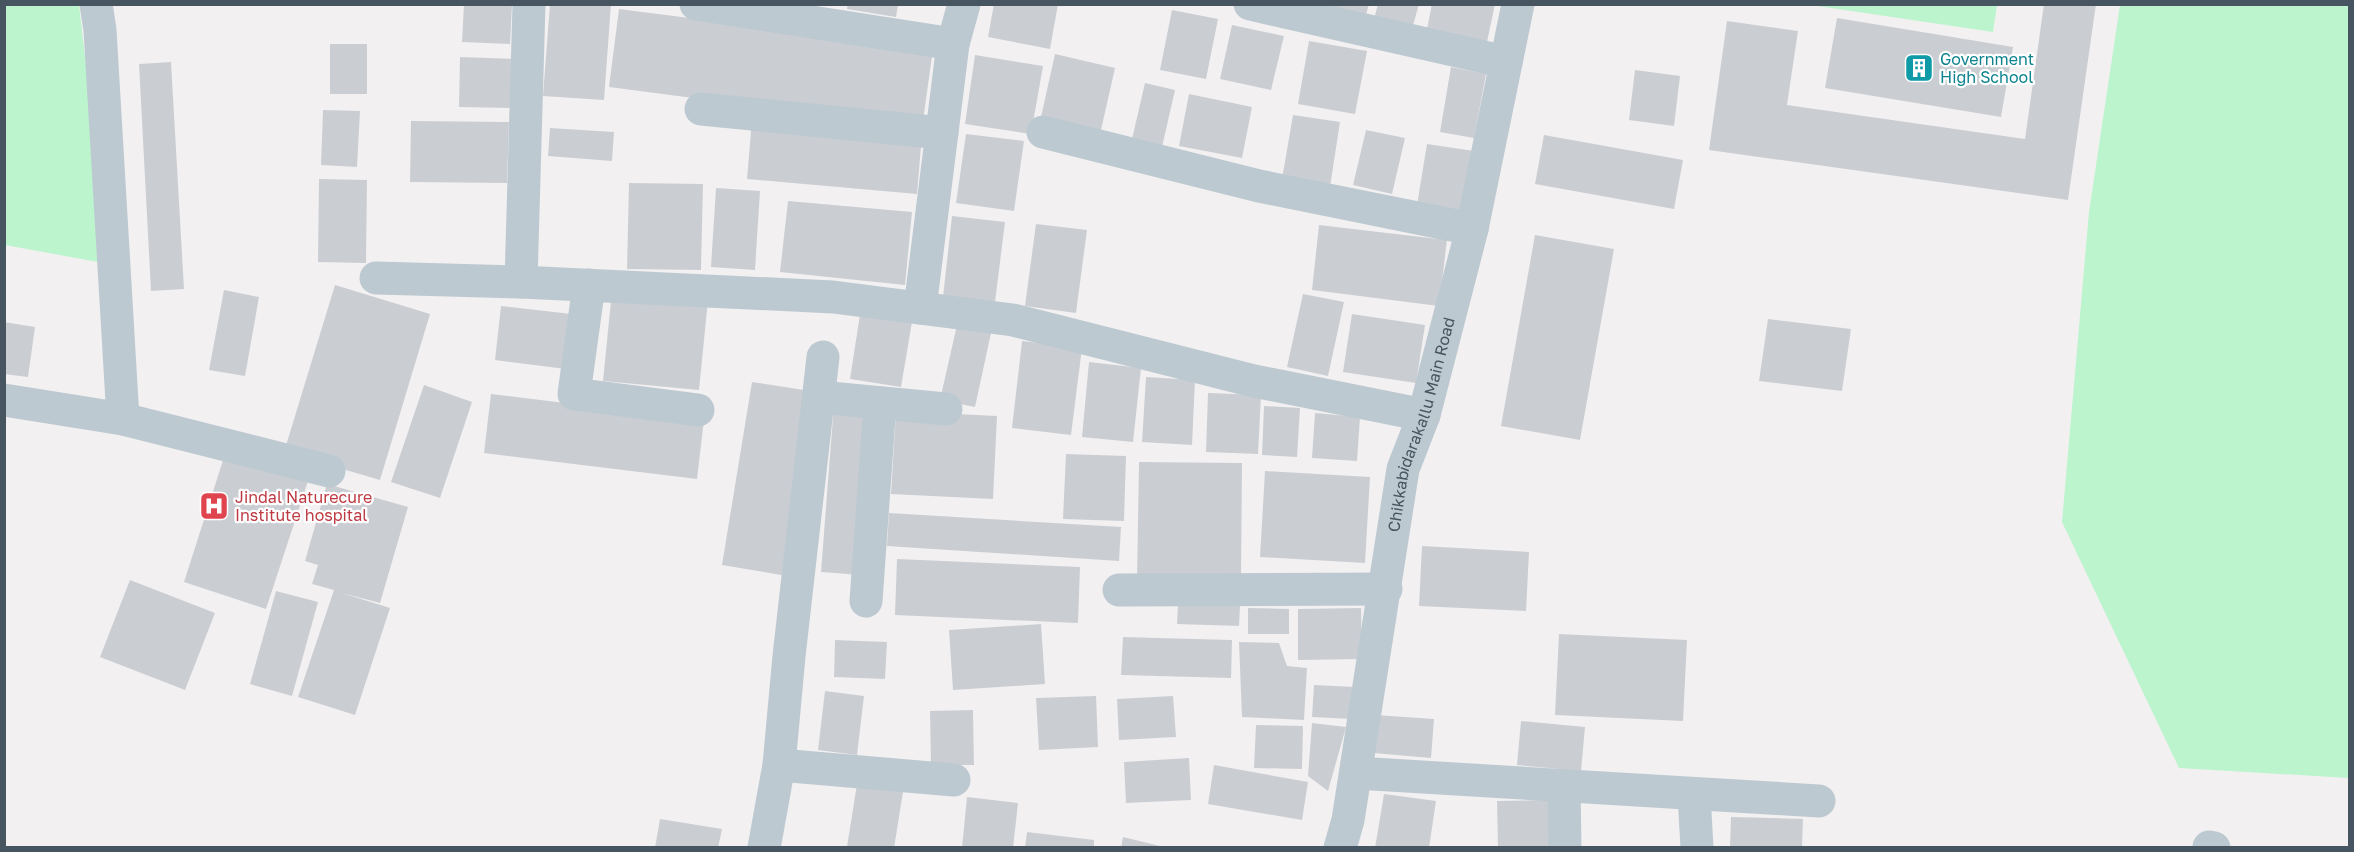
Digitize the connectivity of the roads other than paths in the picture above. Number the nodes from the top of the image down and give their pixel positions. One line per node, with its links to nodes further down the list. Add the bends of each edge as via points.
1 (96, 4): 25 (street)
2 (529, 4): 15 (street)
3 (696, 4): 8 (street)
4 (964, 4): 8 (street)
5 (1250, 4): 7 (street)
6 (1518, 4): 9 (street, Chikkabidarakallu Main Road)
7 (1309, 10): 9 (street)
8 (953, 44): 12 (street)
9 (1506, 62): 13 (street, Chikkabidarakallu Main Road)
10 (701, 109): 12 (street)
11 (1043, 132): 13 (street, via 1259,186)
12 (942, 133): 17 (street)
13 (1472, 229): 24 (street, Chikkabidarakallu Main Road)
14 (376, 278): 15 (street)
15 (521, 282): 16 (street)
16 (589, 285): 17 (street, via 833,297); 23 (street, via 574,394)
17 (921, 308): 24 (street, via 1012,320 1254,381)
18 (823, 357): 19 (street)
19 (819, 397): 21 (street); 30 (street)
20 (4, 400): 25 (street)
21 (880, 403): 22 (street); 29 (street)
22 (946, 409)
23 (698, 410)
24 (1424, 415): 27 (street, Chikkabidarakallu Main Road, via 1403,469)
25 (123, 419): 26 (street)
26 (329, 471)
27 (1386, 589): 28 (street); 31 (street, Chikkabidarakallu Main Road)
28 (1119, 590)
29 (866, 601)
30 (778, 765): 32 (street); 37 (street)
31 (1356, 773): 33 (street); 38 (street, Chikkabidarakallu Main Road)
32 (954, 780)
33 (1564, 786): 34 (street); 39 (street)
34 (1694, 794): 35 (street); 40 (street)
35 (1819, 801)
36 (2209, 847): 41 (street)
37 (764, 848)
38 (1340, 848)
39 (1565, 848)
40 (1697, 848)
41 (2214, 848)

